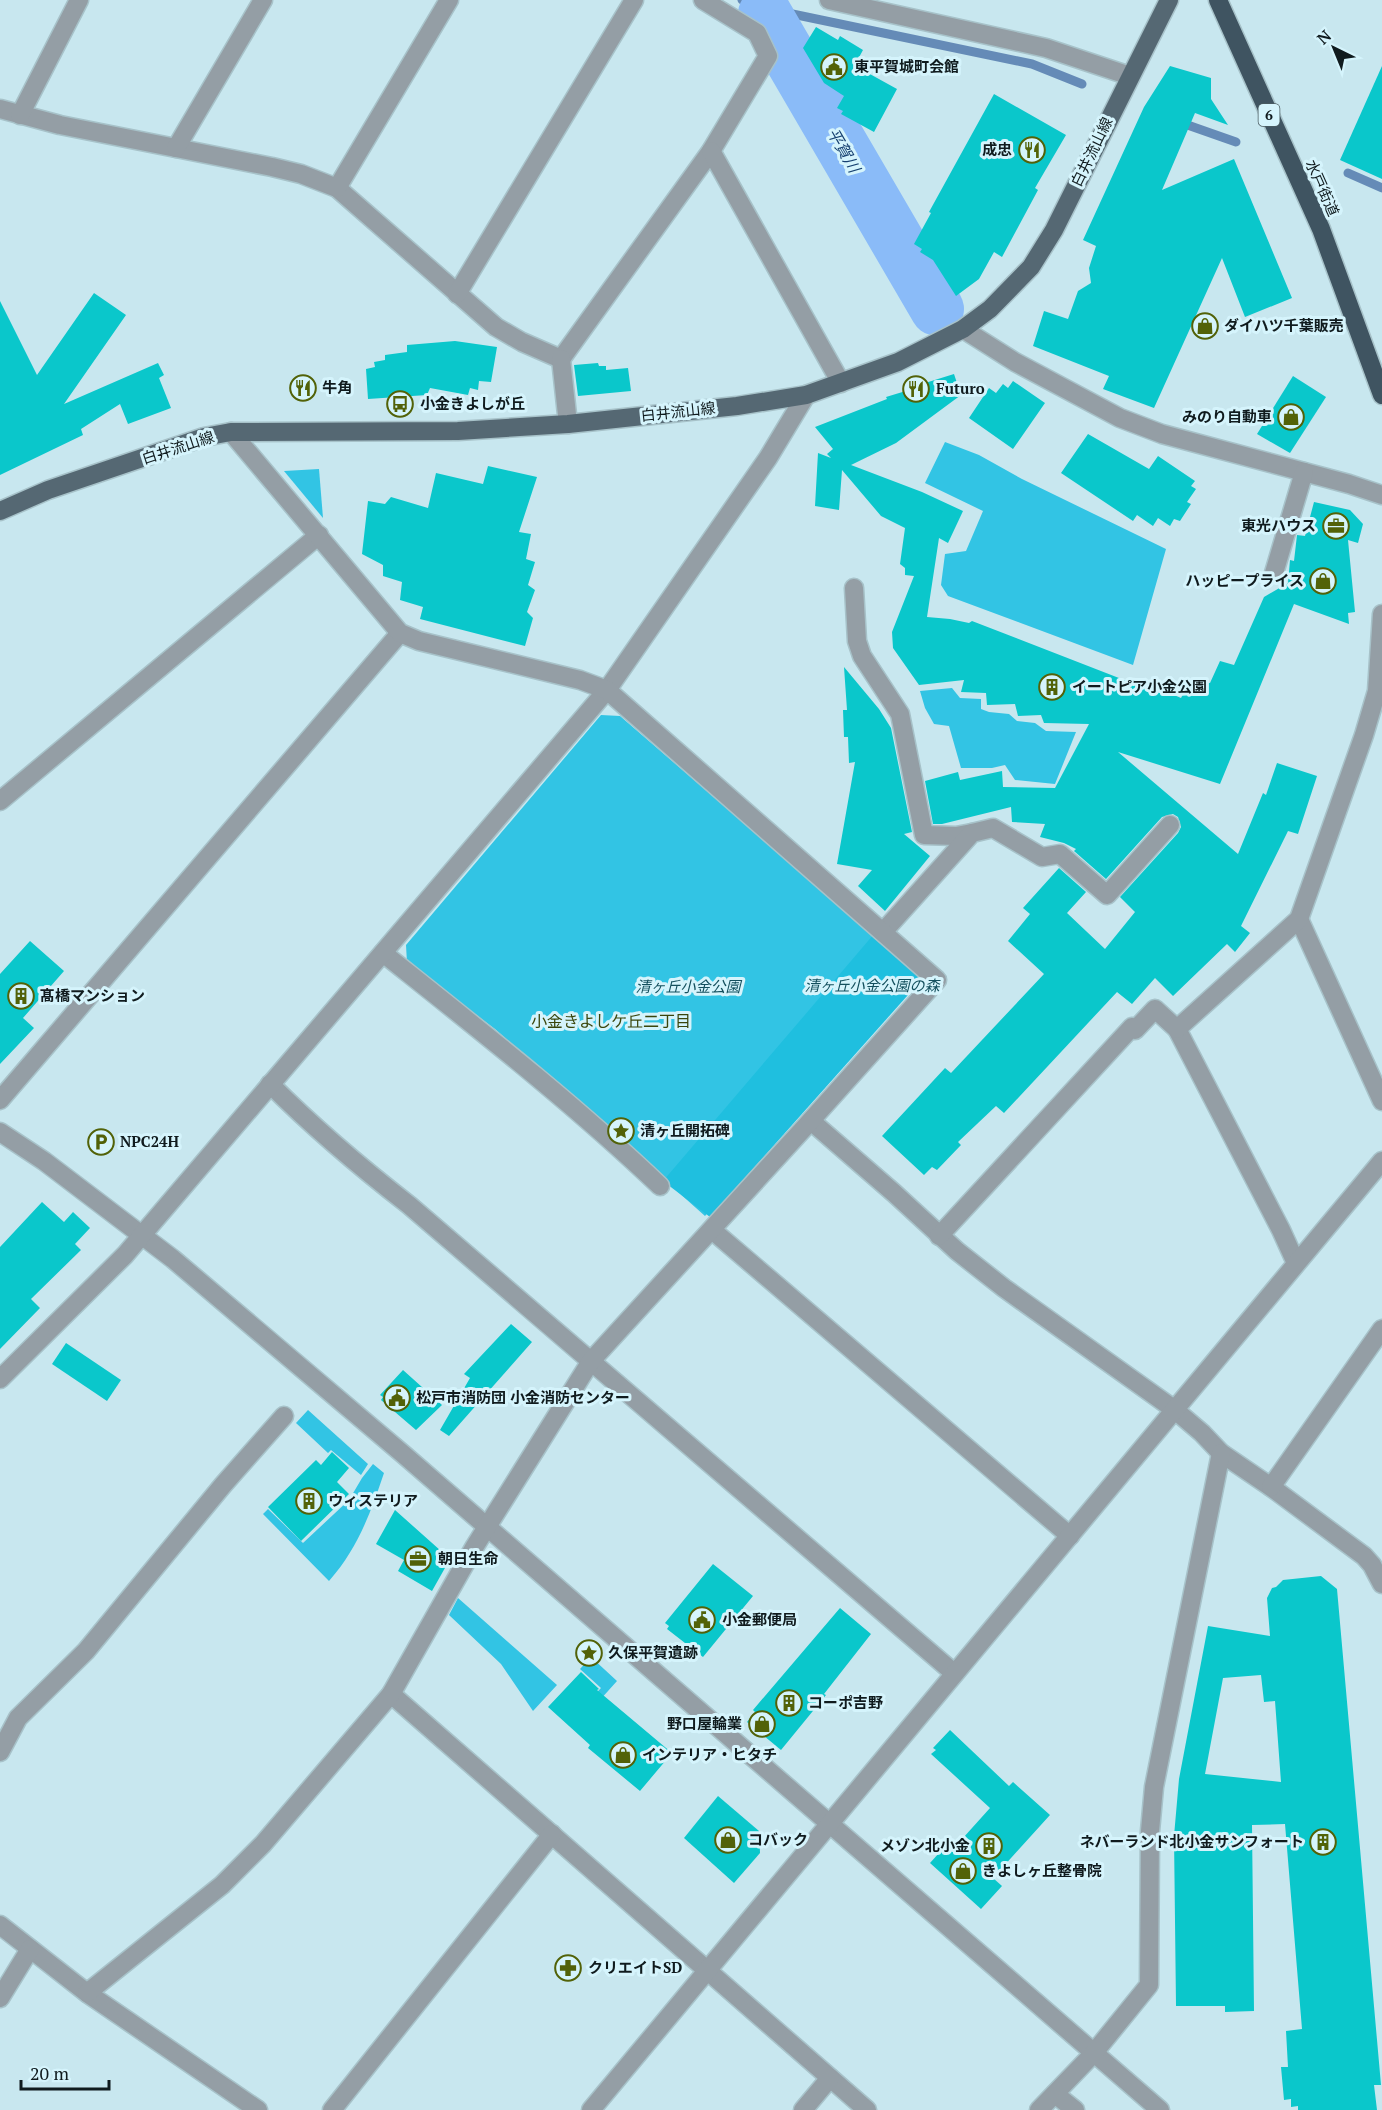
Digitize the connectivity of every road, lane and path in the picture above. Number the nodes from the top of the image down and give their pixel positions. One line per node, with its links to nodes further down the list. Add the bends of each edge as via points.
1 (79, 0): 11 (street)
2 (263, 0): 12 (street)
3 (449, 0): 14 (street)
4 (633, 0): 15 (street)
5 (703, 0): 13 (street, via 757,33 768,56)
6 (829, 0): 9 (street, via 1046,48)
7 (1170, 0): 9 (main road, 白井流山線)
8 (1218, 0): 20 (highway, 水戸街道 / 6, via 1321,229)
9 (1130, 76): 16 (main road, 白井流山線, via 1054,230 1031,267 990,309)
10 (0, 109): 11 (street)
11 (20, 115): 12 (street)
12 (176, 148): 14 (street, via 273,167)
13 (711, 151): 17 (street); 18 (street)
14 (338, 188): 15 (street)
15 (457, 294): 17 (street, via 496,327)
16 (963, 329): 18 (main road, 白井流山線, via 898,362); 23 (street, via 1015,362 1120,417 1162,434)
17 (561, 359): 21 (street)
18 (841, 383): 19 (main road, 白井流山線)
19 (806, 395): 21 (main road, 白井流山線); 31 (street, via 768,458)
20 (1382, 395)
21 (568, 424): 22 (main road, 白井流山線, via 458,431)
22 (231, 432): 25 (main road, 白井流山線, via 204,437 48,490); 26 (street)
23 (1304, 472): 24 (street); 27 (street)
24 (1382, 495)
25 (0, 511)
26 (319, 535): 30 (street); 32 (street)
27 (1274, 573)
28 (854, 588): 34 (street, via 857,641 862,656 900,714 924,835)
29 (1382, 614): 35 (street, via 1377,691)
30 (400, 633): 31 (street); 40 (street)
31 (607, 690): 36 (street); 37 (street)
32 (0, 801)
33 (1170, 825): 34 (street, via 1107,895 1060,854 1041,857 993,828)
34 (972, 833): 36 (street)
35 (1299, 919): 38 (street); 41 (street)
36 (883, 932): 42 (street, via 937,980)
37 (383, 953): 39 (street); 45 (street, via 494,1042)
38 (1177, 1029): 48 (street, via 1155,1009 1134,1030 1132,1027); 49 (street)
39 (270, 1084): 47 (street); 51 (street, via 338,1149)
40 (0, 1100)
41 (1382, 1101)
42 (811, 1121): 46 (street); 48 (street)
43 (0, 1132): 47 (street)
44 (1382, 1161): 49 (street)
45 (660, 1186)
46 (712, 1230): 51 (street); 58 (street)
47 (142, 1234): 52 (street); 57 (street)
48 (939, 1236): 53 (street, via 1004,1288)
49 (1296, 1263): 53 (street)
50 (1382, 1329): 56 (street)
51 (591, 1361): 57 (street); 60 (street)
52 (0, 1378)
53 (1175, 1410): 55 (street); 58 (street)
54 (284, 1416): 62 (street, via 86,1651 18,1718)
55 (1221, 1453): 56 (street); 70 (street, via 1154,1787 1149,1985)
56 (1271, 1487): 59 (street, via 1364,1556)
57 (486, 1528): 61 (street); 63 (street)
58 (1070, 1536): 60 (street)
59 (1381, 1580)
60 (954, 1674): 63 (street)
61 (391, 1694): 64 (street); 68 (street, via 264,1844 222,1885)
62 (0, 1752)
63 (828, 1823): 67 (street); 70 (street)
64 (552, 1834): 67 (street); 75 (street)
65 (0, 1925): 66 (street)
66 (30, 1949): 68 (street); 69 (street)
67 (709, 1971): 71 (street); 76 (street)
68 (87, 1993): 74 (street)
69 (0, 1998)
70 (1093, 2054): 72 (street); 73 (street)
71 (830, 2078): 77 (street); 78 (street)
72 (1055, 2094): 79 (street); 80 (street)
73 (1154, 2108)
74 (258, 2110)
75 (332, 2110)
76 (591, 2110)
77 (803, 2110)
78 (867, 2110)
79 (1039, 2110)
80 (1075, 2110)

